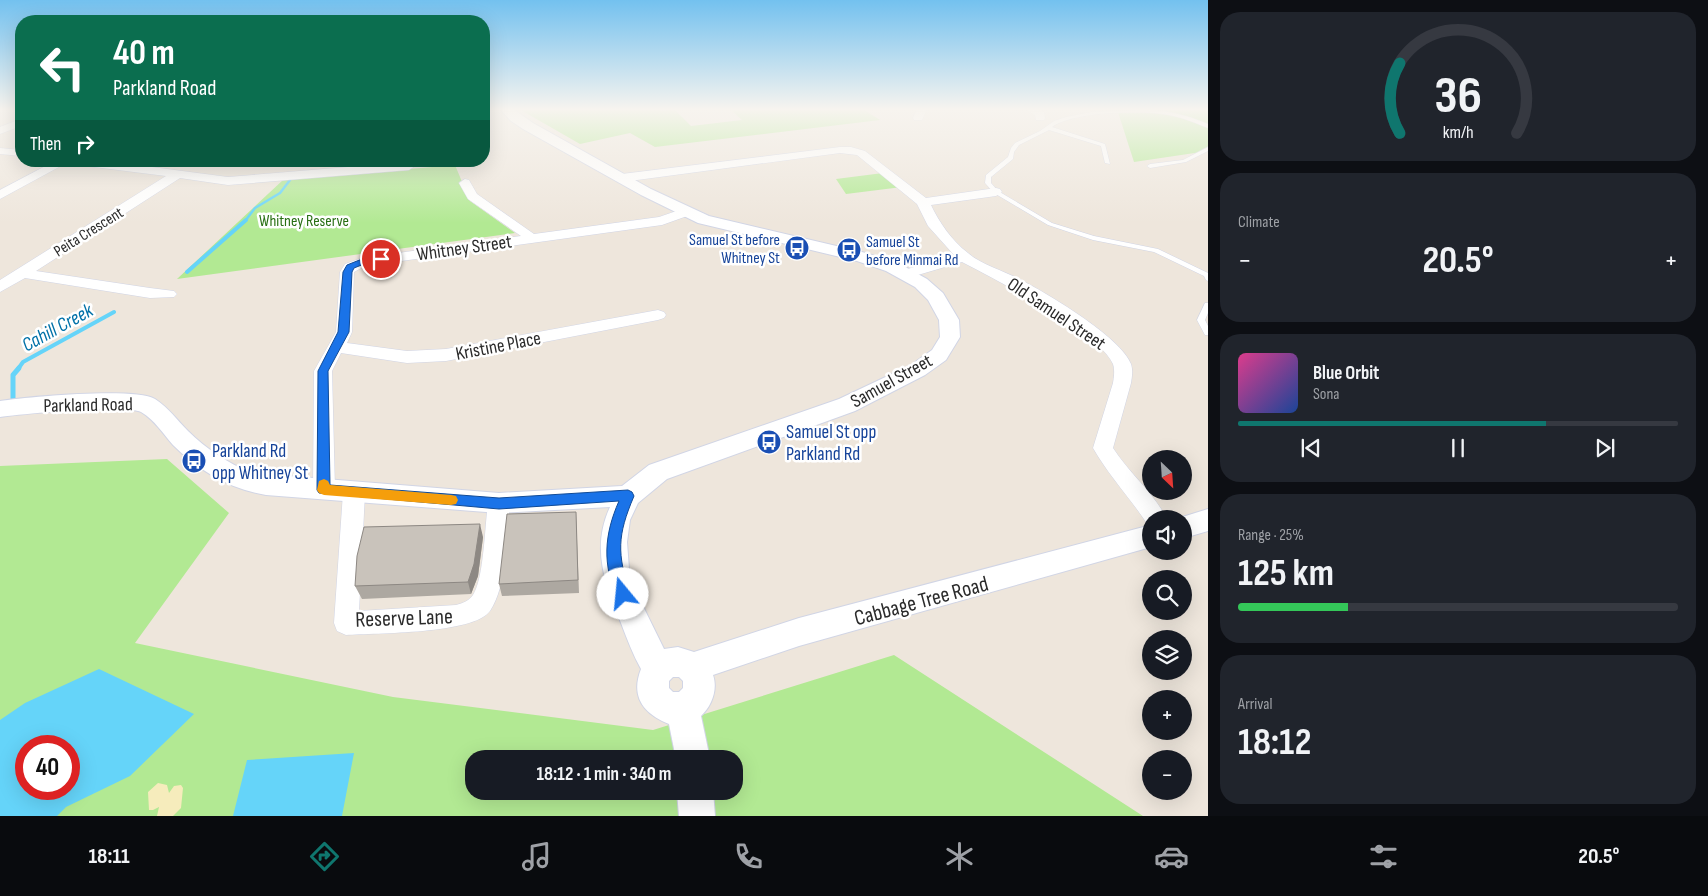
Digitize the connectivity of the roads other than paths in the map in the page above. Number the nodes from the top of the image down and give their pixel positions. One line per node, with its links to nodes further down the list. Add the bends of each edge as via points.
1 (566, 147): 13 (street, Samuel Street)
2 (1013, 147): 15 (lane, via 1011,158 988,176 988,183)
3 (1104, 147): 7 (lane)
4 (1208, 149): 8 (lane, via 1184,161)
5 (0, 151): 6 (street)
6 (15, 153)
7 (1108, 163)
8 (1150, 166)
9 (53, 167): 16 (street)
10 (120, 167): 12 (street)
11 (398, 167): 12 (street, via 256,180 228,181)
12 (177, 175): 21 (street, Peita Crescent)
13 (622, 178): 17 (street, via 851,150 861,153); 18 (street, Samuel Street)
14 (465, 183): 19 (street, via 472,196)
15 (996, 192): 17 (street); 23 (lane, via 1050,224 1093,238 1156,250 1207,275)
16 (0, 195)
17 (922, 202): 20 (street, via 933,223)
18 (685, 212): 19 (street, Whitney Street, via 662,221); 22 (street, Samuel Street, via 720,225 876,261)
19 (529, 238): 29 (street, Whitney Street, via 362,262 350,267 347,272 344,332)
20 (963, 257): 22 (street); 35 (street, Old Samuel Street, via 1045,300 1099,337 1115,354 1122,364 1122,382 1103,448)
21 (22, 273): 24 (street, Peita Crescent); 25 (street, via 150,294)
22 (906, 274): 33 (street, Samuel Street, via 936,297 950,320 950,337 933,361 847,405 658,472)
23 (1208, 279)
24 (0, 288)
25 (169, 294)
26 (1208, 305): 28 (lane, via 1200,320)
27 (658, 315): 29 (street, Kristine Place, via 446,355 407,357)
28 (1208, 333)
29 (337, 347): 31 (street, Whitney Street, via 323,371)
30 (0, 409): 31 (street, Parkland Road, via 119,401 146,404 196,452 227,473 248,482)
31 (324, 490): 32 (street, Parkland Road)
32 (354, 493): 34 (street, Parkland Road); 34 (street, Reserve Lane, via 346,623 456,616 471,612 481,604 488,589)
33 (628, 496): 34 (street, Parkland Road); 39 (street, Samuel Street, via 617,520 613,542 615,568 623,594)
34 (499, 503)
35 (1150, 510)
36 (1208, 520): 37 (street)
37 (1192, 525)
38 (1142, 538): 40 (street, Cabbage Tree Road, via 799,632 710,660)
39 (659, 668): 40 (street, via 676,662); 41 (street, via 652,680 655,695 667,706)
40 (693, 670): 41 (street, via 699,684 698,692 696,699)
41 (683, 708): 42 (street)
42 (691, 750)
43 (696, 800): 44 (street)
44 (697, 816)

